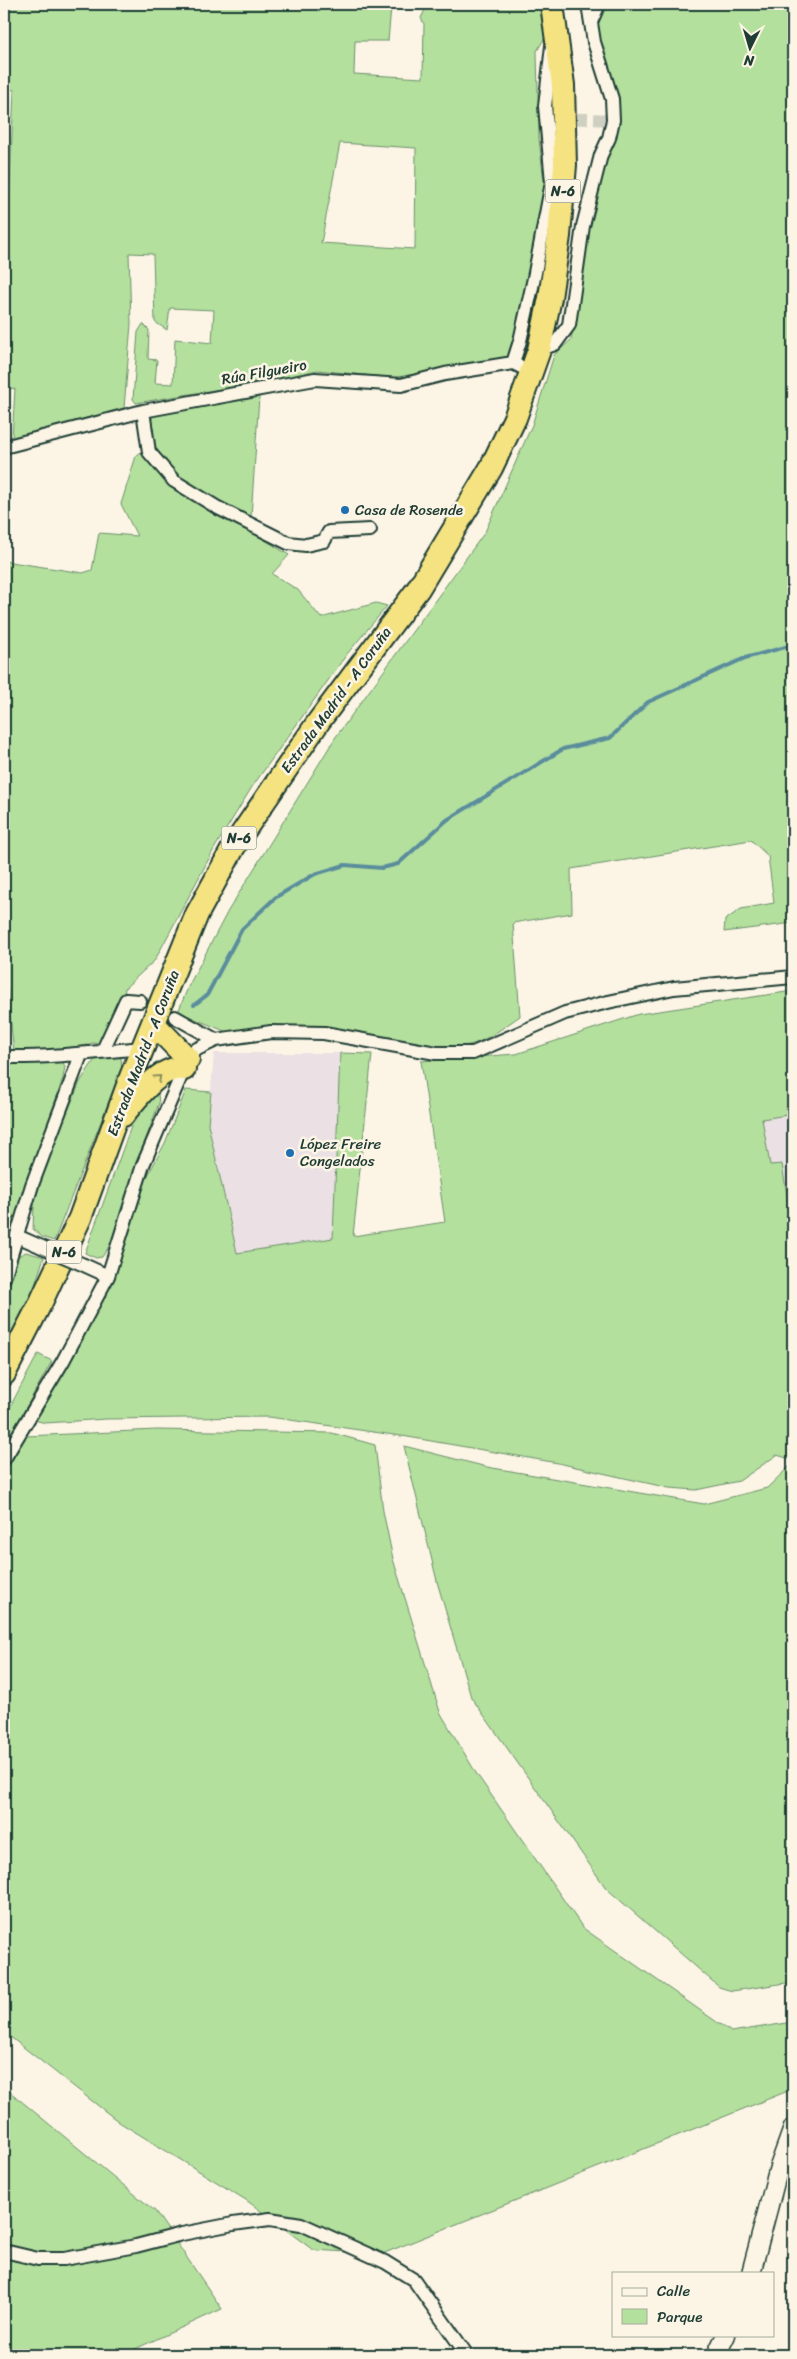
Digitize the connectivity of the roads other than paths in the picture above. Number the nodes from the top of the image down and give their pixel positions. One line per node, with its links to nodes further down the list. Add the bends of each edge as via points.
1 (552, 4): 5 (highway, Estrada Madrid - A Coruña / N-6)
2 (588, 4): 4 (street)
3 (599, 4): 4 (street)
4 (591, 22): 6 (street, via 601,71 612,99 613,120 583,226 569,325 555,344)
5 (557, 31): 6 (highway, Estrada Madrid - A Coruña / N-6, via 563,85 565,165 558,245); 7 (street, via 549,54 545,98 552,182 520,341)
6 (539, 350): 7 (highway, Estrada Madrid - A Coruña / N-6)
7 (522, 367): 8 (street, Rúa Filgueiro, via 445,374 400,385 315,379); 14 (highway, Estrada Madrid - A Coruña / N-6, via 515,418 491,468 418,589 319,721 237,841 198,914)
8 (143, 411): 9 (street, Rúa Filgueiro); 10 (street, via 149,452 156,462 174,481 218,508 288,543 306,545 324,540 329,532)
9 (4, 447)
10 (370, 530)
11 (793, 977): 15 (street, via 674,988 608,1002 566,1013 473,1053 436,1053 324,1033 271,1032)
12 (140, 1001): 17 (street, via 126,1000)
13 (175, 1017): 15 (street)
14 (153, 1023): 16 (highway, Estrada Madrid - A Coruña / N-6); 20 (highway)
15 (216, 1040): 20 (street, via 195,1050)
16 (143, 1048): 17 (street); 21 (highway, Estrada Madrid - A Coruña / N-6)
17 (103, 1050): 18 (street)
18 (81, 1055): 19 (street); 22 (street, via 32,1185)
19 (4, 1057)
20 (186, 1064): 21 (highway, one-way to 20, via 166,1070); 23 (street, via 143,1166)
21 (114, 1125): 25 (highway, Estrada Madrid - A Coruña / N-6, via 80,1218)
22 (17, 1236): 23 (street, bridge); 24 (street)
23 (108, 1276): 26 (street, via 63,1361)
24 (4, 1278)
25 (4, 1374)
26 (4, 1459)
27 (793, 2128): 29 (street)
28 (4, 2251): 31 (street, via 38,2259 64,2259 233,2224 270,2219 300,2224 385,2262 414,2280)
29 (751, 2272)
30 (726, 2336): 32 (street)
31 (467, 2355)
32 (716, 2355)

